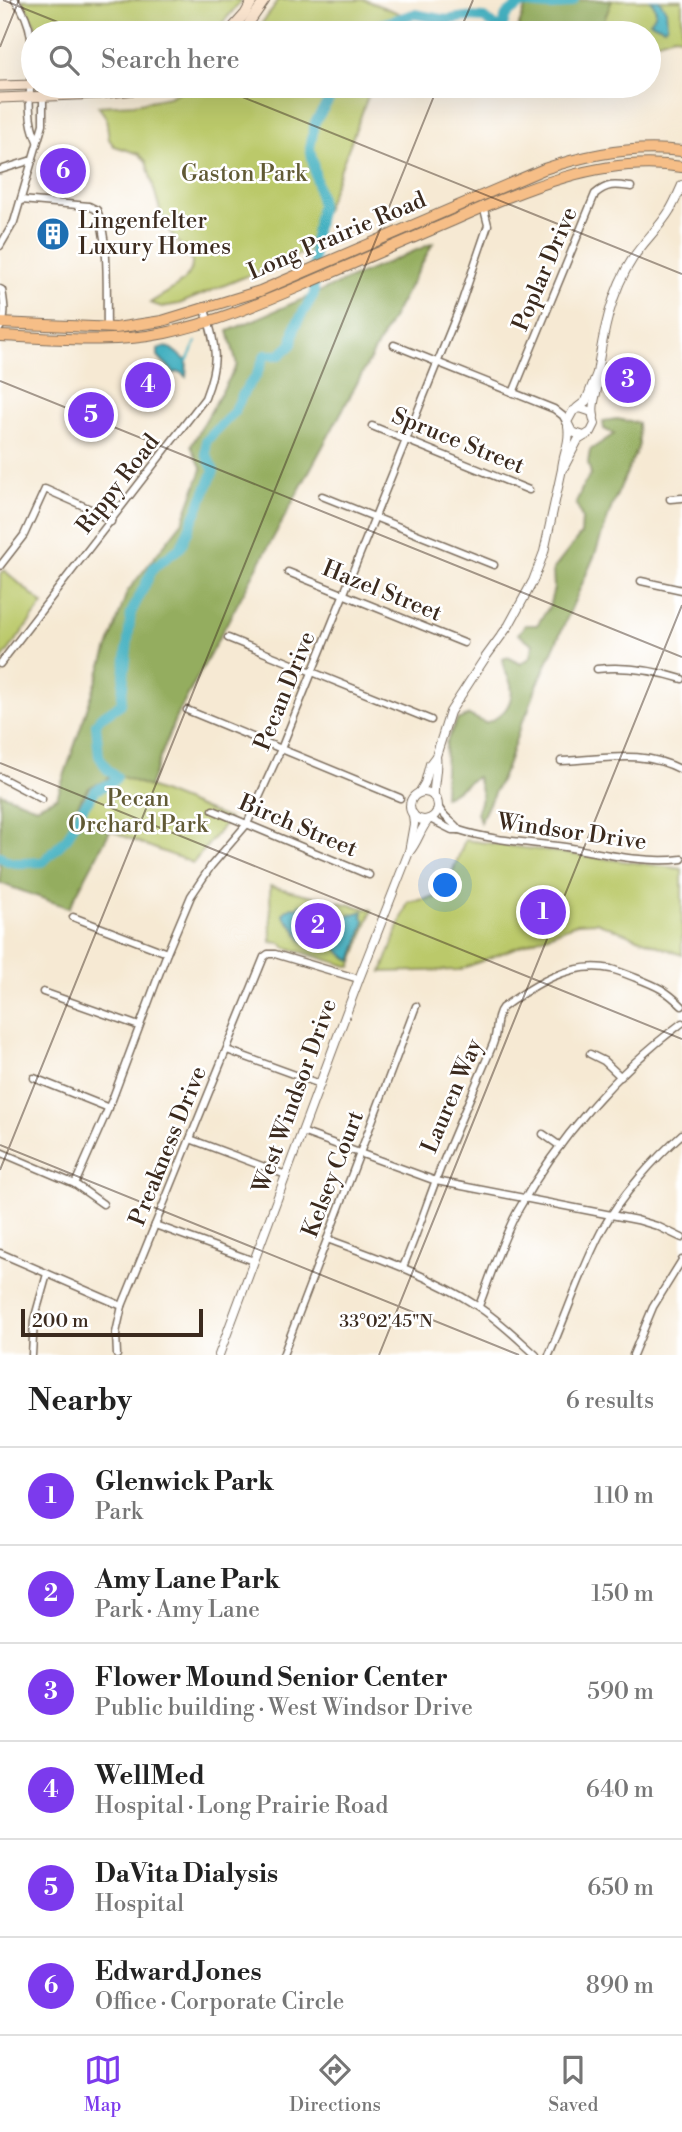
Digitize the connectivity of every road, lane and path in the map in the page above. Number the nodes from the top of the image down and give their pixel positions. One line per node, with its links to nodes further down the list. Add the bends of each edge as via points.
1 (253, 0): 5 (main road)
2 (265, 0): 6 (main road)
3 (17, 1): 4 (street)
4 (28, 21)
5 (239, 21)
6 (250, 21)
7 (21, 85): 8 (main road)
8 (0, 86)
9 (21, 97): 10 (main road)
10 (0, 98)
11 (30, 98): 13 (street, via 31,127)
12 (43, 98): 13 (street, via 43,124)
13 (37, 141): 15 (street)
14 (682, 151): 20 (main road, Long Prairie Road, via 618,150 571,160)
15 (32, 160): 17 (street); 21 (street)
16 (682, 167): 22 (main road, Long Prairie Road, via 606,168)
17 (0, 170)
18 (682, 185): 32 (street, West Windsor Drive, via 669,213 627,269 604,329)
19 (631, 187): 33 (street, Poplar Drive, via 611,184 595,194)
20 (479, 195): 22 (street, Pecan Drive); 25 (main road, Long Prairie Road, via 260,291)
21 (21, 200): 23 (street); 28 (street, via 89,205 97,210 107,282)
22 (484, 207): 26 (main road, Long Prairie Road, via 264,302); 31 (street, Pecan Drive, via 488,225 483,244)
23 (0, 246)
24 (0, 289): 27 (street, via 4,306)
25 (205, 309): 26 (street, Rippy Road); 28 (main road, Long Prairie Road, via 162,321)
26 (208, 321): 29 (main road, Long Prairie Road, via 116,340); 47 (street, Rippy Road, via 215,362 205,398)
27 (1, 325): 28 (main road, Long Prairie Road)
28 (107, 327)
29 (0, 336)
30 (394, 345): 31 (street)
31 (437, 362): 33 (street); 40 (street, Pecan Drive)
32 (597, 373): 35 (street, West Windsor Drive, via 586,401); 36 (street, West Windsor Drive)
33 (513, 393): 34 (street)
34 (554, 409): 35 (street); 38 (street)
35 (577, 409): 36 (street); 38 (street, West Windsor Drive, via 568,418)
36 (594, 416): 39 (street, West Windsor Drive, via 594,428)
37 (372, 426): 40 (street, Spruce Street)
38 (568, 426): 39 (street, via 575,435); 41 (street, West Windsor Drive, via 570,439)
39 (584, 436): 41 (street, West Windsor Drive)
40 (406, 439): 42 (street, Spruce Street); 46 (street, Pecan Drive)
41 (562, 469): 63 (street, West Windsor Drive, via 533,581 450,712)
42 (530, 490)
43 (322, 496): 46 (street)
44 (682, 498): 45 (street)
45 (670, 499)
46 (373, 517): 48 (street); 53 (street, Pecan Drive)
47 (111, 522): 49 (street, via 45,489 23,535); 56 (street, Rippy Road)
48 (494, 565)
49 (0, 566)
50 (288, 572): 53 (street, Hazel Street)
51 (641, 581): 52 (street)
52 (682, 590)
53 (343, 594): 55 (street, Hazel Street); 58 (street, Pecan Drive)
54 (228, 638): 58 (street)
55 (464, 643)
56 (0, 664)
57 (597, 669): 59 (street)
58 (312, 672): 61 (street); 62 (street, Pecan Drive)
59 (682, 679)
60 (187, 710): 62 (street)
61 (431, 720)
62 (281, 749): 69 (street); 75 (street, Pecan Drive)
63 (436, 756): 67 (street, West Windsor Drive); 68 (street, West Windsor Drive)
64 (561, 761): 65 (street, via 619,755)
65 (682, 769)
66 (0, 777): 70 (street)
67 (419, 793): 68 (street); 73 (street, West Windsor Drive, via 411,803)
68 (434, 797): 71 (street, West Windsor Drive)
69 (400, 798)
70 (42, 799)
71 (438, 806): 74 (street, West Windsor Drive); 76 (street)
72 (213, 810): 75 (street, Birch Street)
73 (413, 814): 74 (street); 77 (street, West Windsor Drive)
74 (430, 819): 76 (street, Windsor Drive); 77 (street, West Windsor Drive)
75 (247, 824): 79 (street, Birch Street); 81 (street, Pecan Drive, via 195,890)
76 (459, 830): 78 (street, Windsor Drive, via 480,837 651,861)
77 (409, 852): 82 (street, West Windsor Drive)
78 (682, 859)
79 (369, 875)
80 (73, 917): 81 (street)
81 (167, 953): 87 (street, Pecan Drive)
82 (359, 979): 88 (street, Preakness Drive, via 268,954); 92 (street, West Windsor Drive)
83 (43, 992): 87 (street)
84 (416, 1006): 100 (street, Kelsey Court)
85 (682, 1006): 102 (street, Lauren Way, via 654,985 611,969 585,967 534,986 507,1005 498,1013 497,1034)
86 (682, 1023): 90 (street)
87 (139, 1026): 93 (street, Pecan Drive)
88 (226, 1050): 92 (street); 97 (street, Preakness Drive)
89 (590, 1054): 90 (street)
90 (621, 1077): 98 (street)
91 (34, 1078): 93 (street)
92 (320, 1084): 94 (street, West Windsor Drive)
93 (108, 1108): 103 (street, Pecan Drive)
94 (302, 1132): 100 (street); 101 (street, West Windsor Drive)
95 (543, 1134): 98 (street)
96 (682, 1134): 106 (street)
97 (190, 1139): 101 (street); 107 (street, Preakness Drive)
98 (560, 1146): 104 (street)
99 (0, 1152): 103 (street)
100 (359, 1154): 102 (street); 109 (street, Kelsey Court)
101 (286, 1175): 112 (street, West Windsor Drive)
102 (436, 1181): 104 (street); 113 (street, Lauren Way)
103 (75, 1184): 105 (street)
104 (525, 1199): 106 (street); 116 (street, via 499,1251)
105 (103, 1204)
106 (611, 1215): 108 (street, via 657,1226); 122 (street)
107 (155, 1225): 112 (street); 115 (street, Preakness Drive)
108 (682, 1238)
109 (327, 1239): 113 (street); 120 (street, Kelsey Court)
110 (0, 1253): 114 (street)
111 (682, 1260): 123 (street, via 653,1307)
112 (254, 1261): 119 (street, West Windsor Drive)
113 (403, 1267): 116 (street)
114 (47, 1274): 115 (street); 117 (street, via 34,1320)
115 (122, 1306): 118 (street, Preakness Drive)
116 (479, 1307): 121 (street)
117 (33, 1355)
118 (117, 1355)
119 (219, 1355)
120 (283, 1355)
121 (536, 1355)
122 (549, 1355)
123 (633, 1355)

